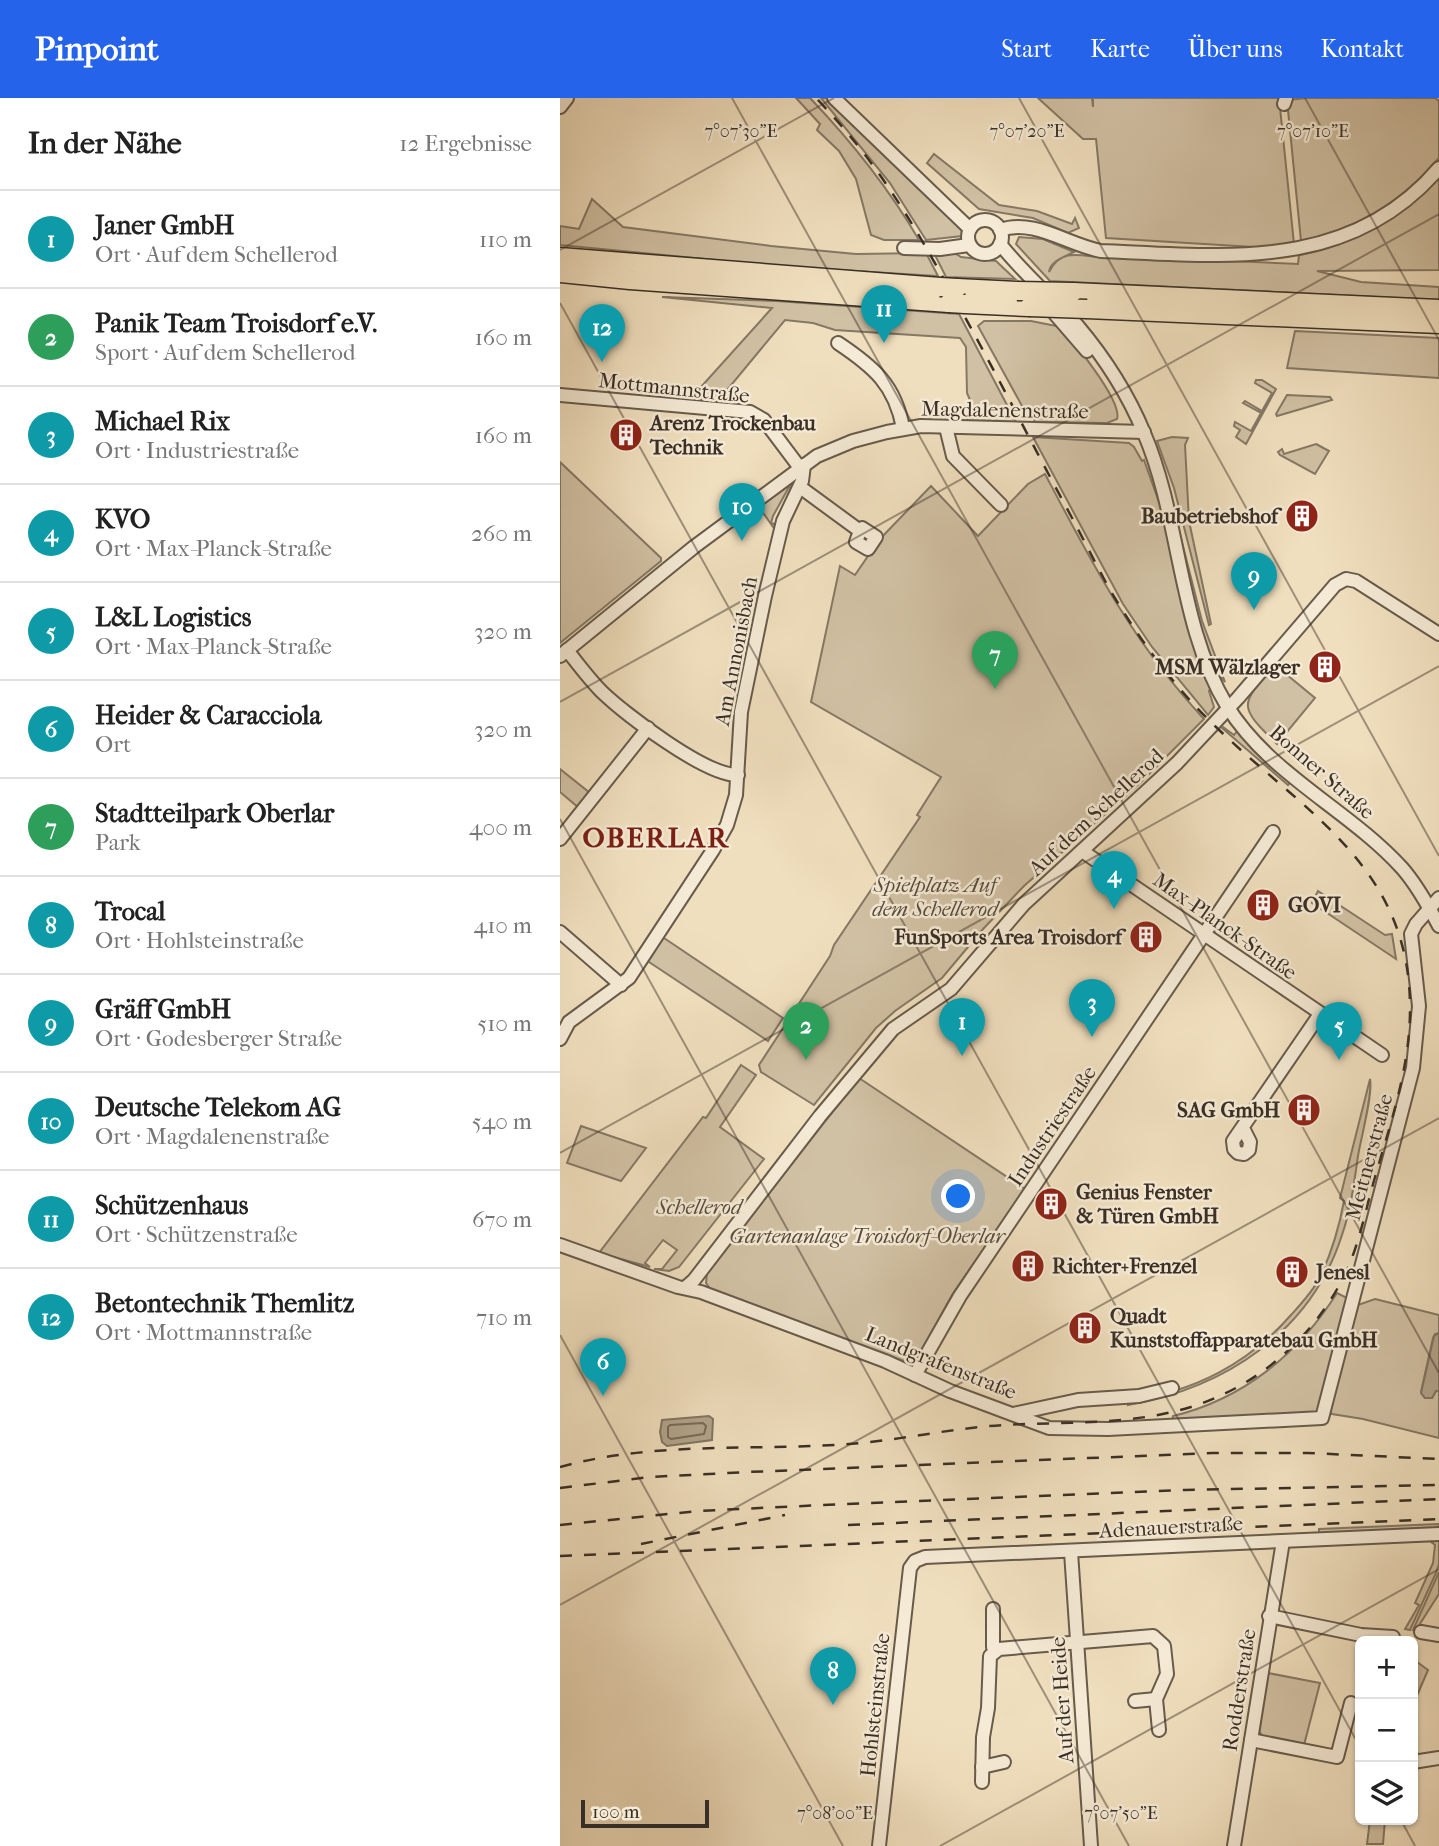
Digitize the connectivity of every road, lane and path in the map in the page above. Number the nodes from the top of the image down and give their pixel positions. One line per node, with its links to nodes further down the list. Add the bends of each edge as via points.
1 (567, 98): 4 (street)
2 (834, 98): 6 (street)
3 (842, 98): 6 (street)
4 (560, 107)
5 (1439, 168): 7 (street, via 1423,186 1367,225 1335,240 1279,253 1221,256 1101,251 1025,226)
6 (973, 225): 7 (street, via 992,221); 8 (street)
7 (1000, 230): 10 (street)
8 (969, 245): 9 (street); 10 (street, via 987,254)
9 (904, 248)
10 (998, 248): 20 (street, Bonner Straße, via 1090,355)
11 (560, 257): 13 (highway)
12 (560, 273): 13 (highway)
13 (953, 296): 14 (highway, bridge, via 1017,290); 15 (highway, bridge, via 1029,307)
14 (1439, 310)
15 (1439, 324)
16 (838, 343): 19 (street, via 888,386)
17 (560, 395): 21 (street, Mottmannstraße, via 750,412 764,421)
18 (946, 427): 19 (street, Magdalenenstraße); 20 (street, Magdalenenstraße); 23 (street, via 953,456)
19 (903, 428): 21 (street, Magdalenenstraße, via 832,449)
20 (1141, 432): 27 (street, Bonner Straße, via 1168,514 1202,651)
21 (802, 467): 22 (street, Am Annonisbach); 26 (street, Magdalenenstraße)
22 (800, 487): 24 (street); 29 (street, Am Annonisbach, via 783,521 765,596 741,712)
23 (1001, 505)
24 (860, 531)
25 (1439, 634): 27 (street, Auf dem Schellerod, via 1356,581 1342,580)
26 (563, 653): 28 (street, via 603,693)
27 (1228, 708): 32 (street, Auf dem Schellerod, via 1177,763); 34 (street, Bonner Straße, via 1267,755 1395,861)
28 (648, 728): 29 (street, via 698,762); 31 (street)
29 (738, 775): 38 (street, Am Annonisbach, via 733,810 720,839)
30 (1273, 832): 37 (street, Industriestraße)
31 (560, 839)
32 (1082, 851): 37 (street, Max-Planck-Straße); 44 (street, Auf dem Schellerod, via 1024,904 951,989 907,1017 880,1043)
33 (1439, 898): 34 (street, Meitnerstraße)
34 (1430, 909): 35 (street, Bonner Straße); 48 (street, Meitnerstraße, via 1411,934 1419,1006 1413,1068)
35 (1439, 926)
36 (560, 932): 38 (street)
37 (1204, 934): 39 (street, Max-Planck-Straße); 45 (street, Industriestraße, via 960,1296)
38 (621, 985): 40 (street, Am Annonisbach, via 569,1022)
39 (1320, 1014): 41 (street, Max-Planck-Straße); 42 (street)
40 (560, 1039)
41 (1382, 1055)
42 (1243, 1128)
43 (560, 1245): 44 (street, Landgrafenstraße)
44 (685, 1288): 45 (street, Landgrafenstraße)
45 (915, 1375): 47 (street, Landgrafenstraße)
46 (1172, 1388): 47 (street)
47 (1013, 1414): 48 (street, Landgrafenstraße, via 1049,1428 1108,1429)
48 (1322, 1418)
49 (1439, 1534): 50 (street, Adenauerstraße)
50 (1283, 1541): 51 (street, Adenauerstraße); 54 (street, Rodderstraße)
51 (1071, 1552): 52 (street, Adenauerstraße, via 925,1557); 58 (street, Auf der Heide)
52 (910, 1568): 70 (street, Hohlsteinstraße)
53 (993, 1609): 59 (street)
54 (1269, 1616): 57 (street); 64 (street, Rodderstraße)
55 (1421, 1632): 56 (street)
56 (1439, 1635)
57 (1377, 1636)
58 (1077, 1642): 59 (street); 60 (street, via 1147,1635 1160,1640 1167,1674); 71 (street, Auf der Heide)
59 (995, 1651): 68 (street, via 990,1656)
60 (1156, 1699): 61 (street); 63 (street)
61 (1135, 1701)
62 (1351, 1703): 64 (street, via 1337,1758)
63 (1159, 1730)
64 (1251, 1740): 72 (street, Rodderstraße)
65 (1439, 1758): 66 (street)
66 (1418, 1761)
67 (1004, 1762): 68 (street)
68 (982, 1767): 69 (street)
69 (982, 1782)
70 (879, 1846)
71 (1091, 1846)
72 (1234, 1846)

